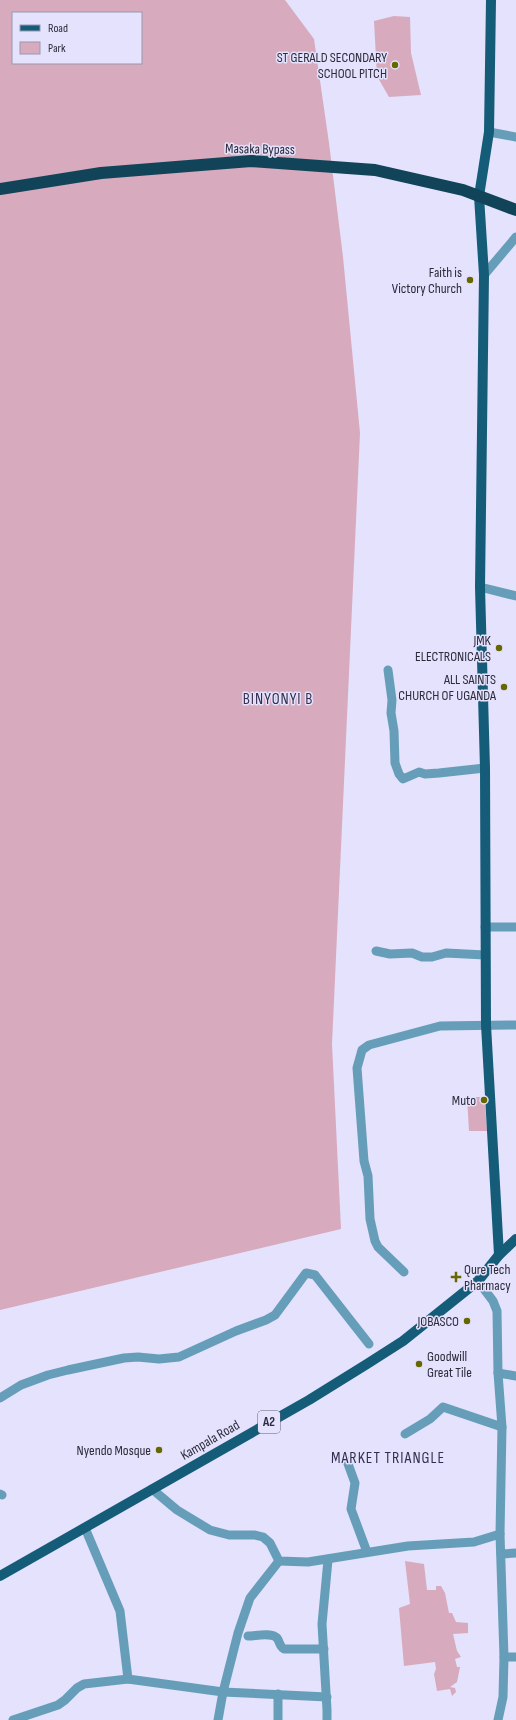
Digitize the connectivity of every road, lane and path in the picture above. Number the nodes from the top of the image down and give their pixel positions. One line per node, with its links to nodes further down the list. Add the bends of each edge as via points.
1 (491, 0): 2 (main road)
2 (489, 132): 3 (street); 5 (main road)
3 (516, 137)
4 (0, 189): 5 (highway, Masaka Bypass, via 101,174 251,161 375,170)
5 (480, 196): 6 (highway, Masaka Bypass); 8 (main road)
6 (516, 210)
7 (516, 237): 8 (street)
8 (484, 275): 9 (main road)
9 (480, 587): 10 (street); 12 (main road)
10 (516, 596)
11 (388, 670): 12 (street, via 396,763 403,779 419,772 425,774)
12 (484, 768): 13 (main road)
13 (485, 927): 14 (street); 16 (main road)
14 (516, 927)
15 (376, 950): 16 (street, via 390,954 412,953 422,957 446,953)
16 (485, 956): 18 (main road)
17 (516, 1025): 18 (street)
18 (486, 1026): 20 (main road); 21 (street, via 440,1026 369,1045 362,1050 358,1058 361,1131 368,1176 370,1219 378,1247)
19 (516, 1239): 20 (main road, Kampala Road / A2)
20 (499, 1255): 22 (main road, Kampala Road / A2)
21 (404, 1272)
22 (478, 1281): 24 (street, via 497,1311); 30 (main road, Kampala Road / A2, via 403,1341 367,1364)
23 (369, 1344): 26 (street, via 315,1275 309,1273 300,1280 275,1315 179,1357 124,1358 68,1370 21,1385)
24 (498, 1373): 25 (street); 27 (street)
25 (516, 1376)
26 (0, 1398)
27 (502, 1428): 28 (street, via 443,1407 430,1419); 32 (street)
28 (405, 1434)
29 (347, 1462): 33 (street, via 355,1483 351,1509)
30 (152, 1489): 31 (main road, Kampala Road / A2); 36 (street, via 182,1513 210,1530 263,1538 270,1543)
31 (85, 1528): 38 (main road, Kampala Road / A2); 43 (street, via 120,1611)
32 (500, 1534): 33 (street, via 474,1542 408,1546); 35 (street)
33 (367, 1552): 37 (street)
34 (516, 1553): 35 (street)
35 (501, 1554): 41 (street)
36 (279, 1560): 37 (street); 44 (street, via 250,1598)
37 (328, 1560): 40 (street, via 322,1624)
38 (0, 1576)
39 (248, 1636): 40 (street, via 274,1636 284,1649)
40 (324, 1649): 46 (street)
41 (504, 1657): 42 (street); 51 (street, via 503,1697)
42 (516, 1657)
43 (128, 1679): 44 (street); 47 (street, via 84,1684 58,1705)
44 (223, 1692): 45 (street); 48 (street)
45 (278, 1694): 46 (street); 49 (street)
46 (327, 1697): 50 (street)
47 (13, 1720)
48 (218, 1720)
49 (278, 1720)
50 (326, 1720)
51 (498, 1720)

